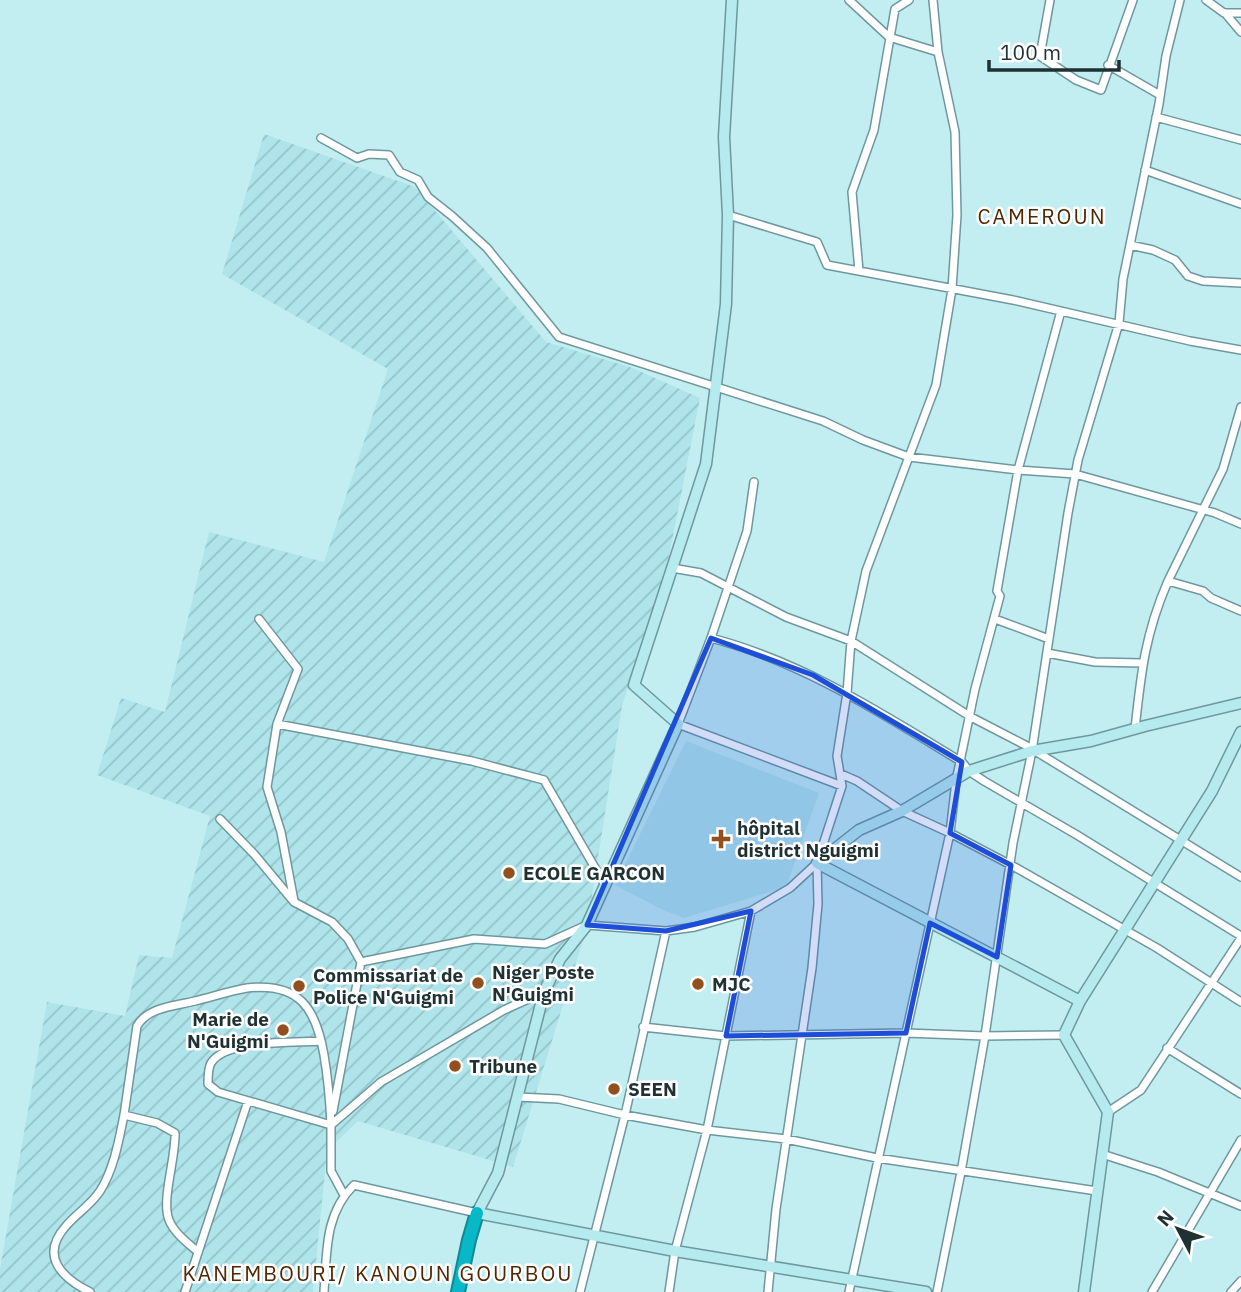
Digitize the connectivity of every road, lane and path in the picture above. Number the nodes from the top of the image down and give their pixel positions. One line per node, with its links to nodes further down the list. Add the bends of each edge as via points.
1 (732, 0): 21 (street, via 724,137)
2 (849, 0): 12 (street)
3 (909, 0): 12 (street, via 895,9)
4 (933, 0): 13 (street)
5 (1050, 0): 14 (street, via 1040,56 1101,90)
6 (1133, 0): 14 (street)
7 (1180, 0): 15 (street)
8 (1206, 0): 9 (street)
9 (1224, 13): 10 (street); 11 (street)
10 (1241, 13)
11 (1241, 32)
12 (889, 37): 13 (street); 23 (street, via 874,130 852,192)
13 (938, 52): 25 (street, via 955,132 957,215)
14 (1108, 65): 15 (street)
15 (1160, 95): 16 (street)
16 (1156, 117): 18 (street); 19 (street)
17 (321, 138): 29 (street, via 357,158 389,155 400,172 418,180 428,197 487,248 559,337)
18 (1241, 140)
19 (1145, 170): 20 (street); 22 (street)
20 (1240, 202)
21 (728, 215): 23 (street, via 817,242 827,265); 29 (street, via 726,304)
22 (1130, 245): 24 (street, via 1175,260 1188,275 1203,281); 27 (street)
23 (859, 271): 25 (street)
24 (1241, 283)
25 (951, 289): 26 (street); 31 (street, via 936,385)
26 (1062, 311): 27 (street); 32 (street)
27 (1119, 323): 28 (street); 33 (street)
28 (1241, 350)
29 (714, 387): 31 (street, via 823,421); 37 (street, via 706,464)
30 (1241, 407): 35 (street, via 1223,469)
31 (909, 457): 32 (street); 45 (street, via 866,570)
32 (1018, 470): 33 (street); 42 (street)
33 (1075, 474): 35 (street); 44 (street)
34 (754, 482): 39 (street, via 747,531)
35 (1204, 510): 36 (street); 38 (street)
36 (1241, 524)
37 (672, 568): 39 (street, via 701,573); 52 (street, via 634,685)
38 (1168, 581): 40 (street); 47 (street)
39 (727, 587): 43 (street); 45 (street, via 786,617)
40 (1241, 611)
41 (259, 619): 51 (street, via 298,669)
42 (995, 619): 44 (street); 50 (street)
43 (711, 638): 48 (street, via 745,647); 52 (street)
44 (1049, 639): 46 (street)
45 (851, 641): 48 (street); 50 (street)
46 (1047, 653): 47 (street, via 1095,662); 55 (street)
47 (1142, 663): 53 (street)
48 (847, 693): 56 (street); 58 (street, via 837,756)
49 (1241, 703): 53 (street)
50 (971, 716): 55 (street); 56 (street)
51 (277, 724): 69 (street, via 472,761 544,780); 71 (street, via 267,787)
52 (678, 724): 60 (street); 69 (street)
53 (1135, 729): 55 (street)
54 (1241, 732): 65 (street)
55 (1032, 751): 57 (street); 61 (street); 65 (street)
56 (962, 762): 57 (street); 59 (street)
57 (969, 771): 59 (street); 61 (street)
58 (841, 774): 60 (street); 62 (street)
59 (957, 781): 62 (street); 64 (street)
60 (842, 786): 66 (street)
61 (1021, 802): 67 (street); 70 (street)
62 (902, 811): 64 (street); 66 (street, via 859,830)
63 (220, 819): 71 (street)
64 (950, 833): 67 (street); 73 (street)
65 (1182, 842): 68 (street); 70 (street)
66 (817, 863): 72 (street, via 790,888); 73 (street); 88 (street, via 816,933)
67 (1011, 865): 75 (street); 78 (street)
68 (1241, 877)
69 (605, 885): 74 (street)
70 (1154, 885): 75 (street); 77 (street)
71 (294, 902): 79 (street, via 332,922)
72 (751, 911): 76 (street); 87 (street)
73 (930, 922): 78 (street); 85 (street)
74 (587, 925): 76 (street); 79 (street, via 545,944 474,939); 81 (street, via 559,959)
75 (1125, 930): 80 (street); 82 (street)
76 (666, 931): 84 (street)
77 (1241, 937): 80 (street)
78 (997, 957): 82 (street); 89 (street)
79 (361, 962): 98 (street)
80 (1210, 983): 83 (street); 91 (street)
81 (544, 992): 93 (street); 98 (street, via 504,1010 382,1082)
82 (1080, 1001): 86 (street)
83 (1241, 1002)
84 (643, 1027): 87 (street); 97 (street)
85 (906, 1033): 88 (street); 89 (street); 103 (street)
86 (1064, 1035): 89 (street); 95 (street)
87 (726, 1036): 88 (street); 99 (street)
88 (801, 1036): 100 (street)
89 (985, 1036): 104 (street)
90 (321, 1041): 94 (street, via 248,1046 222,1053 211,1063 208,1084 218,1093); 96 (street, via 309,1007 283,990 247,988 158,1010 144,1016 137,1026); 98 (street)
91 (1167, 1048): 92 (street); 95 (street, via 1141,1090)
92 (1241, 1094)
93 (518, 1097): 97 (street, via 559,1099); 109 (street, via 498,1173)
94 (248, 1101): 98 (street); 112 (street)
95 (1108, 1112): 102 (street)
96 (124, 1115): 112 (street, via 175,1133 168,1219); 116 (street, via 99,1194 65,1226 54,1250 62,1274)
97 (625, 1115): 99 (street); 110 (street)
98 (331, 1125): 107 (street, via 331,1171)
99 (707, 1130): 100 (street); 111 (street)
100 (786, 1139): 103 (street); 113 (street)
101 (1241, 1140): 106 (street)
102 (1102, 1154): 105 (street); 106 (street)
103 (877, 1158): 104 (street); 114 (street)
104 (961, 1172): 105 (street); 125 (street)
105 (1097, 1191): 126 (street)
106 (1209, 1192): 108 (street); 127 (street)
107 (344, 1195): 109 (street, via 354,1185 365,1186); 118 (street, via 329,1229)
108 (1241, 1206)
109 (477, 1213): 110 (street); 119 (highway)
110 (594, 1236): 111 (street); 120 (street)
111 (675, 1251): 113 (street); 121 (street)
112 (198, 1252): 117 (street)
113 (771, 1268): 114 (street); 122 (street)
114 (850, 1278): 123 (street); 124 (street)
115 (1241, 1281): 128 (street)
116 (90, 1292)
117 (185, 1292)
118 (324, 1292)
119 (458, 1292)
120 (580, 1292)
121 (669, 1292)
122 (768, 1292)
123 (849, 1292)
124 (926, 1292)
125 (937, 1292)
126 (1084, 1292)
127 (1152, 1292)
128 (1231, 1292)

